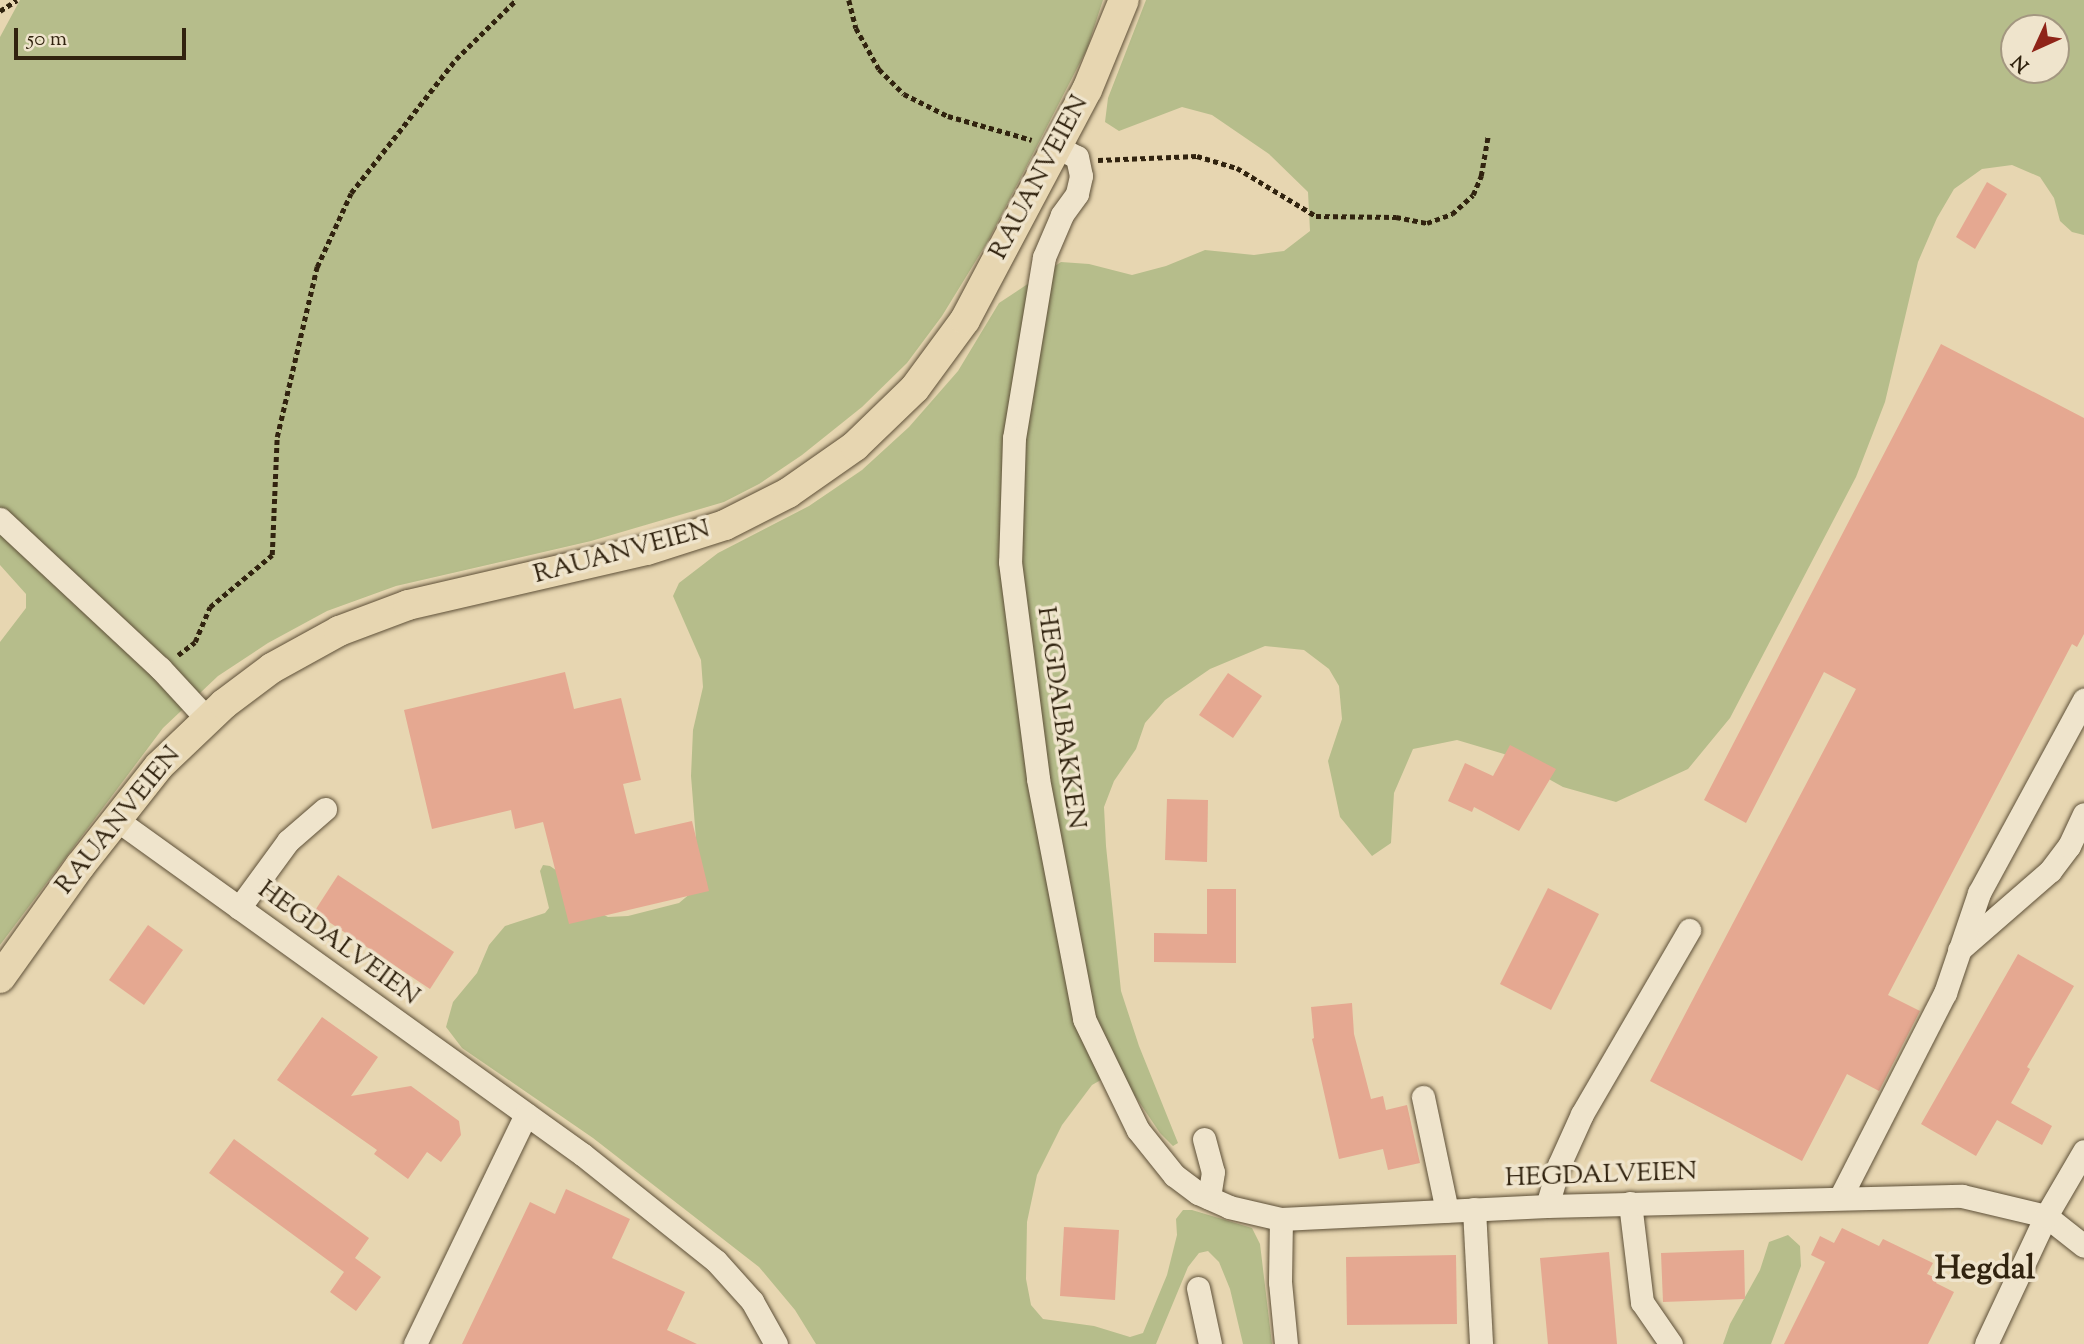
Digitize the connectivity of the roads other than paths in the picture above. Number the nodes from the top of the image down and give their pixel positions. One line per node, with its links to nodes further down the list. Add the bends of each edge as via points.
1 (1124, 0): 2 (main road, RAUANVEIEN)
2 (1067, 152): 5 (main road, RAUANVEIEN, via 936,360 893,411 828,467 757,510 695,536 369,618 272,668); 18 (street, HEGDALBAKKEN, via 1081,176 1077,194 1062,215 1044,257 1014,438 1010,562 1038,779 1084,1018 1144,1139 1174,1175)
3 (0, 519): 5 (street, via 160,668)
4 (2082, 710): 11 (street, via 1979,893)
5 (207, 719): 8 (main road, RAUANVEIEN, via 159,766)
6 (325, 808): 9 (street, via 288,841)
7 (2084, 814): 11 (street, via 2069,846 2050,871)
8 (117, 820): 9 (street, HEGDALVEIEN); 12 (main road, RAUANVEIEN)
9 (239, 908): 14 (street, HEGDALVEIEN)
10 (1689, 930): 20 (street, via 1582,1114)
11 (1959, 950): 17 (street, via 1945,993)
12 (0, 978)
13 (1423, 1097): 22 (street)
14 (526, 1114): 27 (street); 28 (street, HEGDALVEIEN, via 716,1261 752,1301)
15 (1204, 1139): 18 (street, via 1213,1172)
16 (2084, 1151): 23 (street)
17 (1841, 1196): 19 (street, HEGDALVEIEN); 23 (street, HEGDALVEIEN, via 1962,1196)
18 (1209, 1198): 24 (street, HEGDALBAKKEN)
19 (1630, 1203): 20 (street, HEGDALVEIEN); 32 (street, via 1642,1302)
20 (1547, 1206): 21 (street, HEGDALVEIEN)
21 (1474, 1209): 22 (street, HEGDALVEIEN); 31 (street)
22 (1447, 1211): 24 (street, HEGDALVEIEN)
23 (2046, 1216): 25 (street); 33 (street)
24 (1281, 1219): 30 (street, via 1280,1282)
25 (2084, 1246)
26 (1198, 1288): 29 (street)
27 (415, 1344)
28 (776, 1344)
29 (1210, 1344)
30 (1286, 1344)
31 (1481, 1344)
32 (1671, 1344)
33 (1986, 1344)

